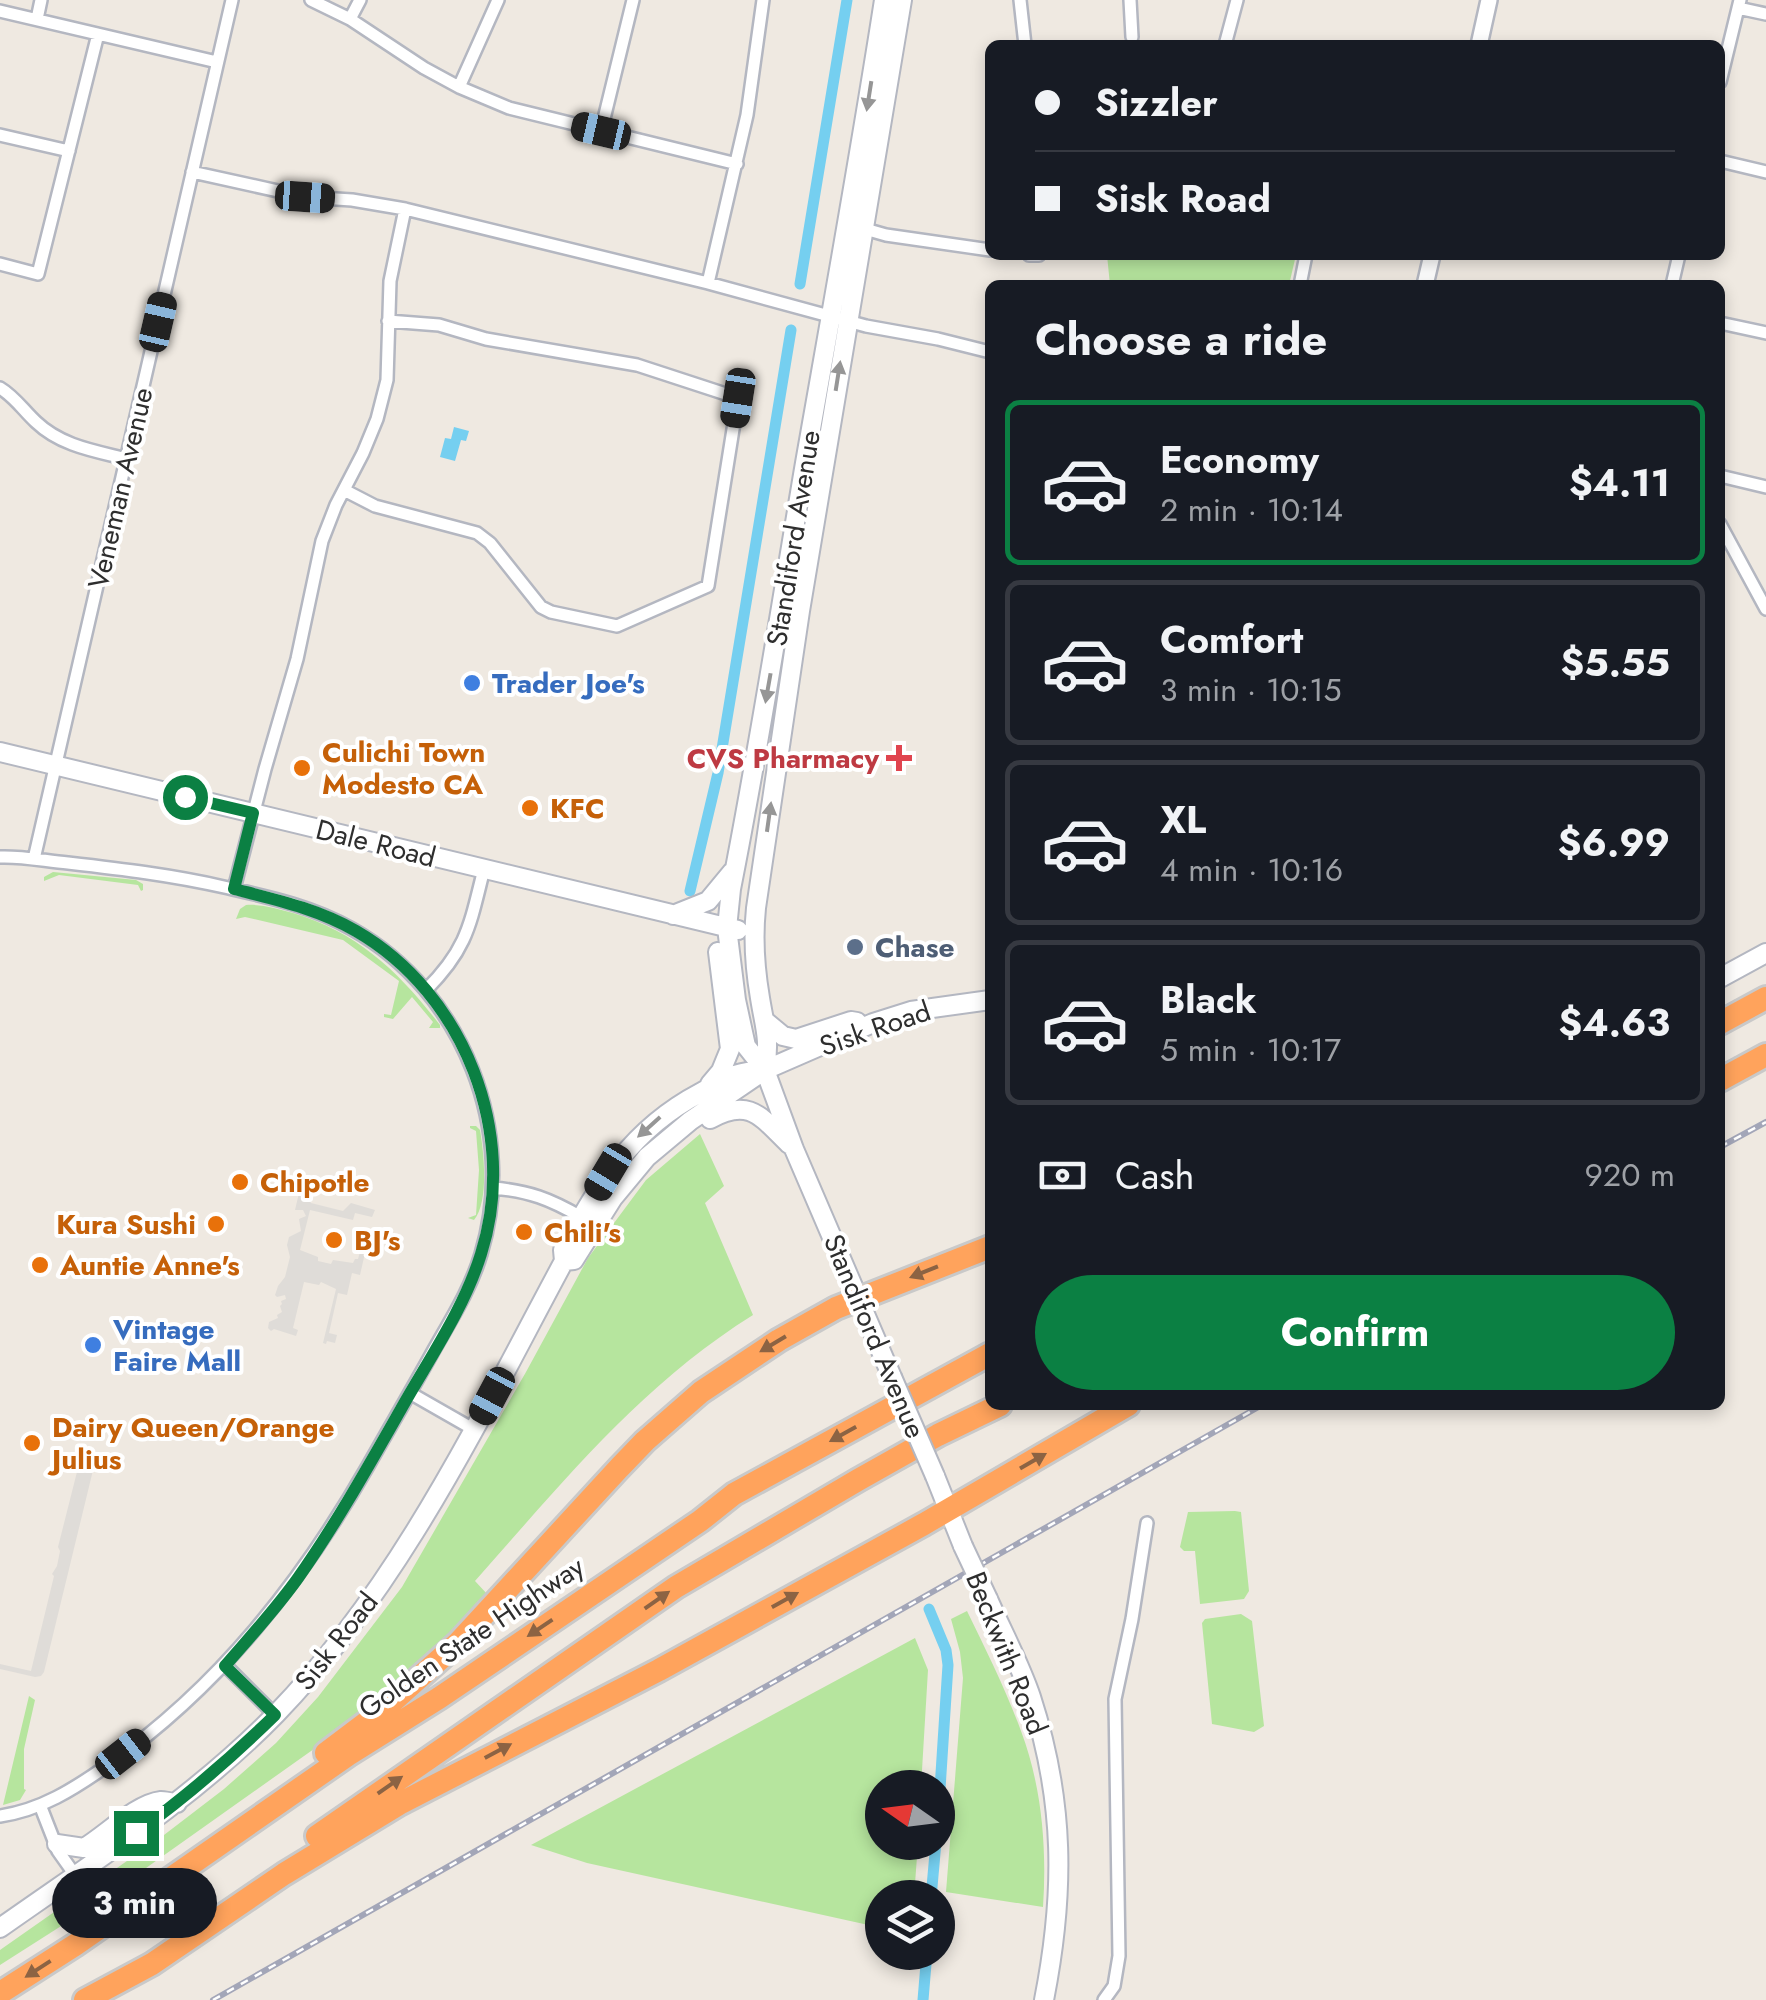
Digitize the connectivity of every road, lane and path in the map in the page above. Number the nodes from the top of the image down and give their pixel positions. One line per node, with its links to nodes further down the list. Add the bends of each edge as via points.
1 (41, 0): 17 (street)
2 (232, 0): 25 (street, Veneman Avenue)
3 (312, 0): 18 (street)
4 (360, 0): 18 (street)
5 (498, 0): 26 (street)
6 (633, 0): 27 (street)
7 (762, 0): 31 (street)
8 (884, 0): 39 (main road, Standiford Avenue, one-way to 39)
9 (902, 0): 35 (main road, Standiford Avenue)
10 (1020, 0): 21 (street)
11 (1130, 0): 20 (street)
12 (1236, 0): 22 (street)
13 (1488, 0): 23 (street)
14 (1739, 4): 16 (street); 24 (street)
15 (0, 11): 17 (street)
16 (1766, 14)
17 (37, 19): 19 (street)
18 (350, 19): 26 (street)
19 (98, 34): 25 (street); 29 (street)
20 (1132, 37)
21 (1024, 40)
22 (1226, 40)
23 (1480, 40)
24 (1725, 61)
25 (218, 62): 32 (street, Veneman Avenue)
26 (459, 87): 27 (street, via 509,108)
27 (601, 131): 31 (street)
28 (0, 135): 29 (street)
29 (69, 151): 37 (street, via 38,274)
30 (1725, 162): 33 (street)
31 (737, 164): 38 (street)
32 (192, 172): 34 (street); 45 (street, Veneman Avenue)
33 (1766, 172)
34 (405, 210): 38 (street); 40 (street)
35 (864, 228): 36 (street); 39 (main road, Standiford Avenue)
36 (985, 249)
37 (0, 264)
38 (708, 283): 39 (street)
39 (839, 318): 43 (street); 56 (main road, Standiford Avenue, one-way to 56); 61 (main road, Standiford Avenue, one-way to 39)
40 (388, 321): 48 (street, via 378,419); 48 (street, via 638,365 738,398 708,586 617,626 550,612 477,533 375,506)
41 (1725, 324): 42 (street)
42 (1766, 333)
43 (985, 351)
44 (0, 388): 45 (street, via 52,434)
45 (127, 459): 52 (street, Veneman Avenue)
46 (1725, 477): 47 (street)
47 (1766, 487)
48 (344, 490): 53 (street, via 322,541)
49 (1725, 533): 50 (street)
50 (1766, 609)
51 (0, 752): 52 (main road, Dale Road)
52 (56, 766): 53 (main road, Dale Road); 55 (street, Veneman Avenue)
53 (253, 813): 57 (main road, Dale Road); 58 (street)
54 (0, 857): 55 (street)
55 (34, 860): 58 (street)
56 (736, 867): 59 (main road, via 708,901); 60 (main road, Standiford Avenue)
57 (484, 869): 59 (main road, Dale Road); 64 (street, via 461,948)
58 (234, 889): 64 (street, via 302,906 350,928)
59 (673, 915): 60 (main road, Dale Road)
60 (726, 928): 61 (main road, Dale Road); 71 (main road, Standiford Avenue, via 746,1046); 73 (main road, via 718,949 730,1052)
61 (753, 931): 68 (main road, Standiford Avenue)
62 (1766, 953): 63 (main road)
63 (1725, 975)
64 (426, 990): 75 (street, via 461,1041 478,1083 492,1138)
65 (1766, 998): 67 (highway)
66 (985, 1001): 69 (main road, Sisk Road)
67 (1725, 1020)
68 (765, 1021): 69 (main road, via 796,1038 850,1021); 71 (main road, Standiford Avenue)
69 (873, 1023): 71 (main road, Sisk Road)
70 (1766, 1055): 72 (highway)
71 (765, 1070): 73 (main road, Sisk Road, via 737,1072); 74 (main road, Standiford Avenue); 76 (main road, Sisk Road, via 647,1157)
72 (1725, 1078)
73 (705, 1090): 77 (main road, Sisk Road, one-way to 77, via 642,1132)
74 (794, 1150): 76 (main road, via 758,1114 732,1109 678,1141); 80 (main road, Standiford Avenue)
75 (493, 1188): 77 (street, via 543,1196); 82 (street, via 467,1291)
76 (614, 1198): 79 (main road, Sisk Road, via 574,1260)
77 (581, 1217): 79 (main road, Sisk Road)
78 (985, 1249): 80 (highway, one-way to 80)
79 (564, 1261): 85 (main road, Sisk Road)
80 (860, 1299): 86 (main road, Standiford Avenue, bridge); 97 (highway, one-way to 97, via 779,1340 702,1392 645,1441 423,1676 157,1875)
81 (985, 1357): 97 (highway, Golden State Highway, one-way to 97, via 734,1494)
82 (410, 1393): 85 (street); 89 (street, via 324,1540)
83 (990, 1410): 99 (highway, one-way to 83, via 676,1588)
84 (1119, 1410): 86 (highway, one-way to 84)
85 (473, 1429): 90 (main road, Sisk Road, via 381,1583)
86 (948, 1510): 88 (main road, Standiford Avenue); 99 (highway, one-way to 86, via 152,1964 399,1804)
87 (1147, 1523): 101 (street, via 1115,1699 1119,1956)
88 (963, 1546): 100 (main road, Beckwith Road, bridge, via 1030,1694 1054,1789 1058,1911)
89 (225, 1666): 90 (street); 92 (street, via 123,1754)
90 (275, 1715): 91 (main road, Sisk Road)
91 (177, 1803): 94 (main road, via 146,1807 86,1847); 95 (main road, Sisk Road)
92 (40, 1806): 93 (street); 94 (street)
93 (0, 1816)
94 (57, 1844): 95 (street)
95 (75, 1875): 96 (main road, Sisk Road)
96 (0, 1928)
97 (75, 1945): 98 (highway, Golden State Highway, one-way to 98)
98 (0, 1993)
99 (82, 2000)
100 (1044, 2000)
101 (1104, 2000)

